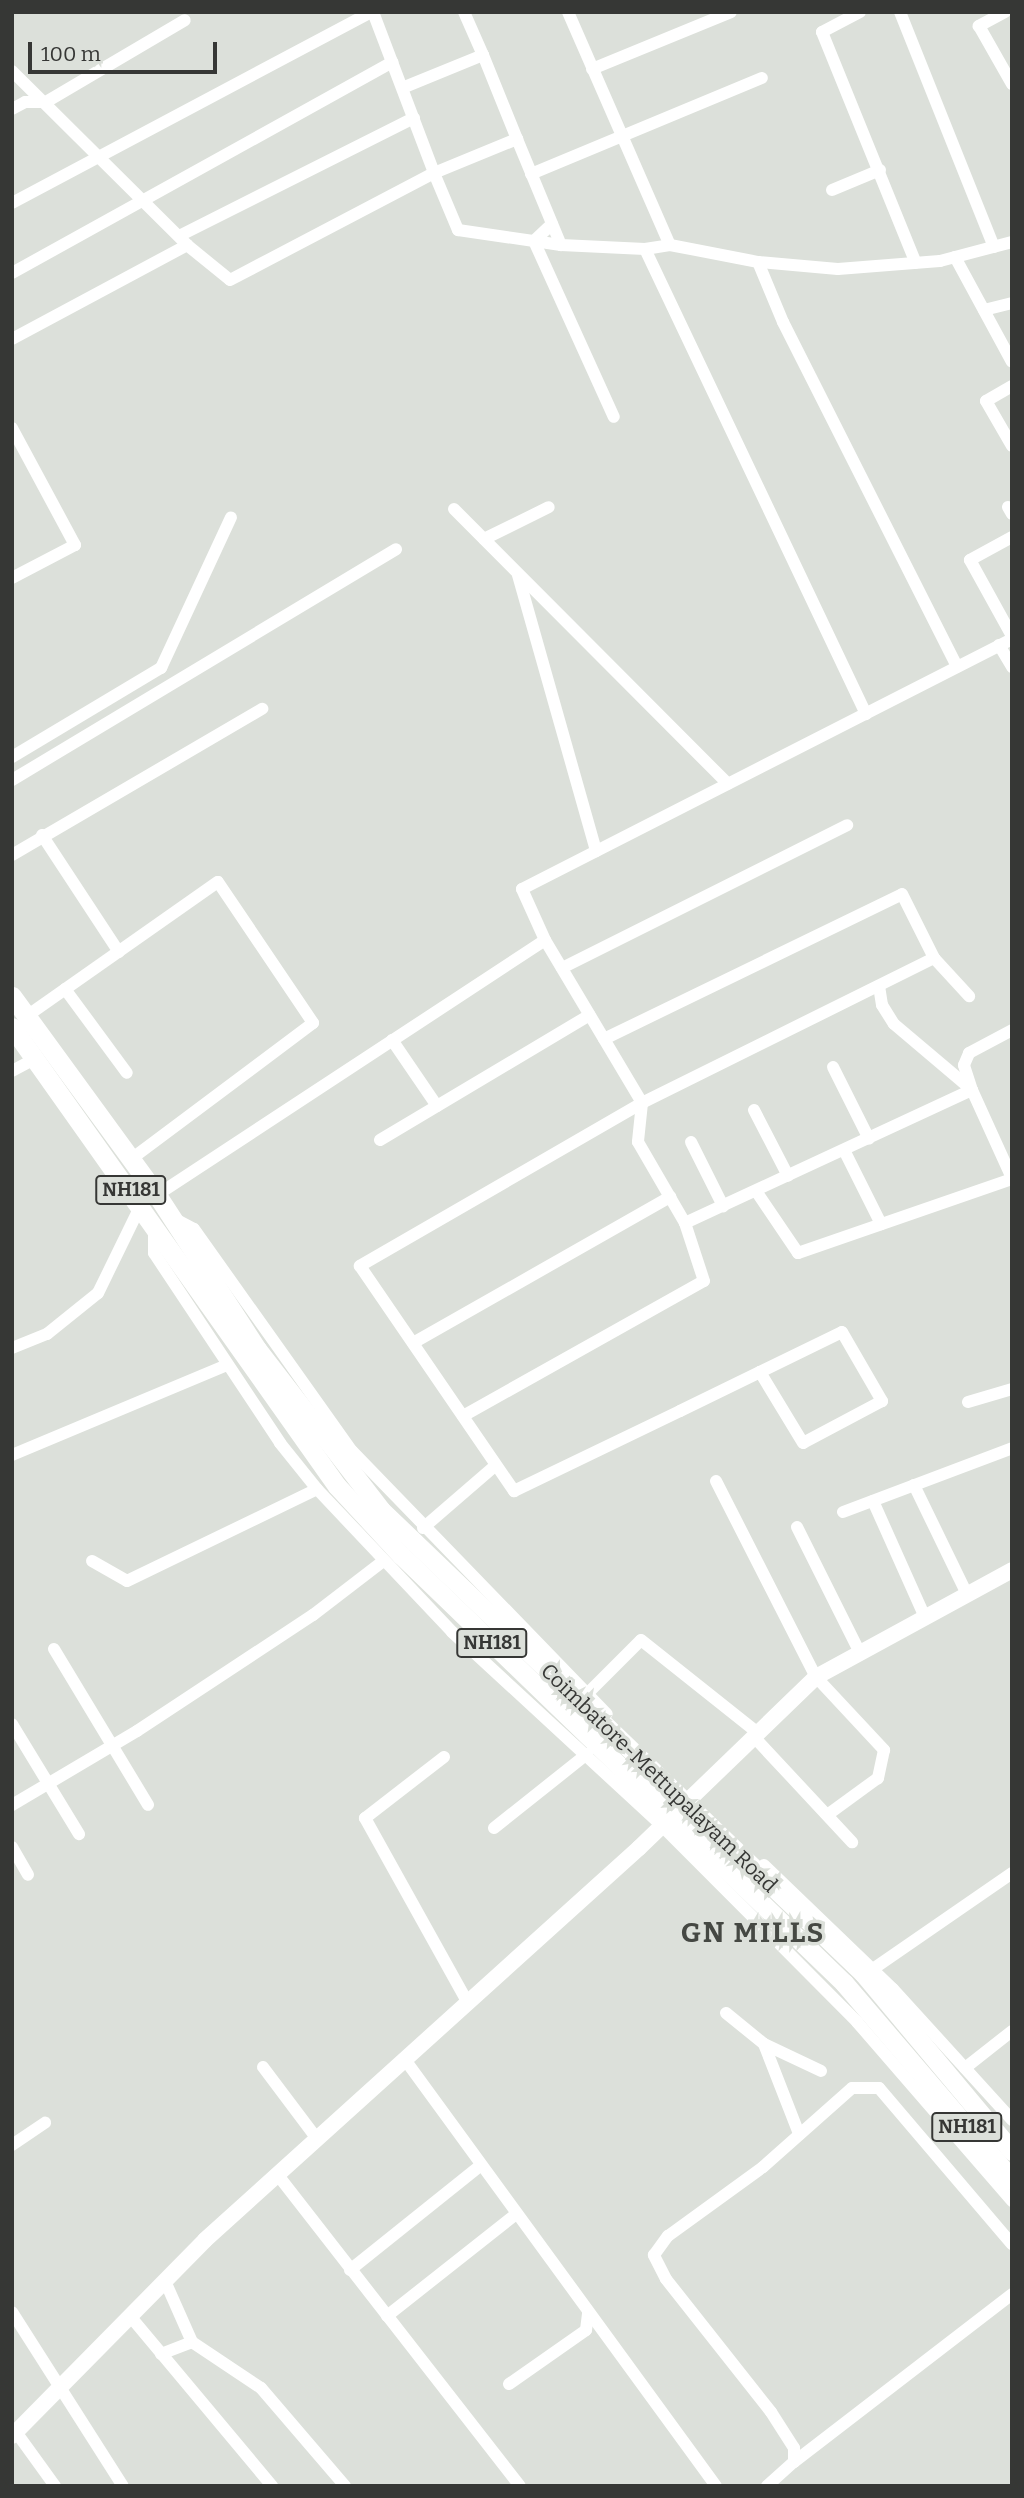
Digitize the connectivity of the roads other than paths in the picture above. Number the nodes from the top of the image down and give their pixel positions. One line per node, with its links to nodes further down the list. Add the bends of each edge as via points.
1 (372, 12): 10 (street); 21 (street)
2 (464, 12): 9 (street)
3 (568, 12): 11 (street)
4 (731, 12): 11 (street)
5 (860, 12): 22 (street, via 822,32)
6 (900, 12): 34 (street)
7 (1005, 12): 14 (street, via 979,26)
8 (184, 20): 16 (street)
9 (483, 55): 15 (street); 20 (street)
10 (392, 62): 15 (street); 26 (street)
11 (592, 69): 19 (street)
12 (12, 71): 16 (street)
13 (762, 78): 19 (street)
14 (1012, 84)
15 (402, 89): 18 (street)
16 (46, 102): 17 (street, via 25,102); 21 (street)
17 (12, 109)
18 (414, 118): 23 (street); 29 (street)
19 (622, 138): 24 (street); 33 (street)
20 (517, 139): 23 (street); 24 (street)
21 (99, 156): 26 (street); 27 (street)
22 (880, 170): 25 (street); 37 (street)
23 (434, 173): 29 (street, via 230,279); 30 (street, via 458,230)
24 (531, 174): 28 (street)
25 (832, 190)
26 (143, 200): 29 (street); 38 (street)
27 (12, 203)
28 (552, 224): 30 (street); 32 (street)
29 (183, 240): 41 (street)
30 (534, 241): 32 (street); 44 (street)
31 (1012, 242): 34 (street)
32 (561, 245): 33 (street)
33 (657, 247): 36 (street); 60 (street, via 653,265)
34 (994, 247): 35 (street)
35 (955, 257): 37 (street); 40 (street)
36 (758, 262): 37 (street, via 838,269); 57 (street, via 783,322)
37 (916, 263)
38 (12, 273)
39 (1012, 303): 40 (street)
40 (984, 310): 42 (street)
41 (12, 339)
42 (1012, 362)
43 (1012, 386): 46 (street, via 986,401)
44 (614, 418)
45 (13, 426): 54 (street, via 75,544)
46 (1012, 446)
47 (549, 507): 51 (street)
48 (454, 509): 51 (street)
49 (231, 517): 61 (street, via 161,668)
50 (1012, 537): 55 (street, via 970,559)
51 (484, 539): 53 (street)
52 (396, 548): 62 (street)
53 (518, 573): 63 (street); 66 (street)
54 (12, 578)
55 (1012, 637): 56 (street)
56 (999, 645): 57 (street); 58 (street)
57 (957, 667): 60 (street)
58 (1012, 667)
59 (262, 709): 65 (street)
60 (866, 714): 63 (street)
61 (12, 757)
62 (12, 780)
63 (728, 784): 66 (street)
64 (847, 825): 71 (street)
65 (42, 835): 67 (street); 69 (street)
66 (596, 851): 68 (street, via 522,889)
67 (12, 855)
68 (545, 940): 71 (street); 80 (street)
69 (119, 952): 73 (street); 93 (street, via 218,882 313,1023)
70 (934, 958): 72 (street); 75 (street); 79 (street, via 902,894)
71 (562, 968): 76 (street)
72 (879, 986): 85 (street, via 882,1005 894,1024); 86 (street)
73 (65, 989): 77 (street); 84 (street)
74 (12, 996): 77 (highway, NH181)
75 (969, 996)
76 (590, 1015): 79 (street); 87 (street)
77 (19, 1022): 81 (highway, NH181); 93 (highway, NH181)
78 (1012, 1030): 85 (street, via 969,1053 964,1065)
79 (604, 1039): 86 (street)
80 (393, 1040): 87 (street); 98 (street)
81 (36, 1059): 83 (street); 98 (highway, NH181)
82 (833, 1067): 89 (street)
83 (12, 1071)
84 (127, 1073)
85 (972, 1090): 89 (street); 95 (street)
86 (642, 1103): 97 (street, via 638,1142); 103 (street, via 360,1266)
87 (437, 1107): 90 (street)
88 (754, 1110): 94 (street)
89 (869, 1139): 92 (street)
90 (380, 1140)
91 (691, 1142): 99 (street)
92 (844, 1150): 94 (street); 102 (street)
93 (131, 1159): 98 (highway, NH181)
94 (788, 1177): 96 (street)
95 (1012, 1178): 102 (street)
96 (756, 1191): 99 (street); 102 (street, via 798,1253)
97 (670, 1197): 101 (street); 103 (street)
98 (149, 1200): 100 (highway, NH181); 104 (street, via 98,1293 47,1334)
99 (723, 1206): 101 (street)
100 (162, 1220): 105 (street, via 154,1254); 118 (highway, NH181, via 298,1436); 120 (street, via 194,1229 352,1451)
101 (685, 1223): 109 (street, via 704,1281)
102 (881, 1224)
103 (413, 1343): 109 (street)
104 (12, 1348)
105 (227, 1365): 111 (street); 115 (street)
106 (760, 1372): 106 (street, via 842,1332 882,1401 803,1443); 112 (street, via 514,1492)
107 (1012, 1389): 108 (street)
108 (968, 1402)
109 (463, 1416): 112 (street)
110 (1012, 1448): 114 (street)
111 (12, 1455)
112 (496, 1465): 120 (street)
113 (716, 1481): 128 (street)
114 (914, 1485): 116 (street); 124 (street)
115 (317, 1489): 121 (street, via 127,1581); 122 (street)
116 (873, 1501): 117 (street); 125 (street)
117 (843, 1512)
118 (375, 1516): 161 (highway, Coimbatore-Mettupalayam Road / NH181, via 863,1973); 164 (highway, NH181, via 783,1921)
119 (797, 1527): 127 (street)
120 (423, 1528): 129 (street)
121 (92, 1561)
122 (382, 1562): 132 (street, via 313,1615); 133 (street)
123 (1012, 1570): 124 (main road)
124 (967, 1594): 125 (main road)
125 (925, 1617): 127 (main road)
126 (54, 1648): 132 (street)
127 (860, 1653): 128 (main road)
128 (816, 1677): 131 (main road); 139 (street, via 884,1749 878,1778)
129 (587, 1695): 131 (street, via 641,1640); 136 (street)
130 (12, 1724): 135 (street)
131 (756, 1735): 136 (main road); 139 (street)
132 (112, 1745): 135 (street); 138 (street)
133 (587, 1754): 140 (street); 141 (street)
134 (444, 1757): 148 (street, via 365,1818)
135 (50, 1783): 137 (street); 142 (street)
136 (690, 1797): 140 (main road); 147 (street)
137 (12, 1805)
138 (148, 1805)
139 (827, 1815): 143 (street)
140 (661, 1825): 148 (main road); 165 (street, via 857,2022)
141 (494, 1828)
142 (79, 1834)
143 (852, 1842)
144 (12, 1847): 146 (street)
145 (1012, 1872): 147 (street)
146 (28, 1875)
147 (873, 1969): 154 (street)
148 (468, 2003): 152 (main road)
149 (726, 2013): 151 (street)
150 (1012, 2031): 154 (street)
151 (764, 2044): 155 (street); 158 (street)
152 (406, 2061): 159 (main road); 162 (street)
153 (263, 2067): 159 (street)
154 (965, 2068): 156 (street)
155 (821, 2071)
156 (1012, 2120)
157 (45, 2123): 160 (street)
158 (799, 2134): 167 (street, via 852,2088 880,2088); 180 (street, via 763,2167 668,2236 654,2255 666,2279 771,2412 794,2448)
159 (317, 2139): 163 (main road)
160 (12, 2145)
161 (1012, 2151)
162 (480, 2166): 166 (street); 168 (street)
163 (277, 2174): 168 (street); 169 (main road)
164 (1012, 2180)
165 (1012, 2201)
166 (516, 2214): 172 (street); 174 (street)
167 (1012, 2244)
168 (350, 2270): 174 (street)
169 (165, 2281): 173 (main road); 175 (street)
170 (1012, 2294): 180 (street)
171 (12, 2312): 178 (street)
172 (588, 2313): 177 (street, via 586,2330); 186 (street)
173 (130, 2316): 176 (street); 178 (main road)
174 (387, 2316): 185 (street)
175 (192, 2342): 176 (street); 184 (street, via 261,2388)
176 (161, 2354): 183 (street)
177 (509, 2384)
178 (61, 2389): 179 (main road); 182 (street)
179 (14, 2434): 181 (street)
180 (794, 2462): 187 (street)
181 (55, 2486)
182 (123, 2486)
183 (272, 2486)
184 (345, 2486)
185 (520, 2486)
186 (716, 2486)
187 (767, 2486)

